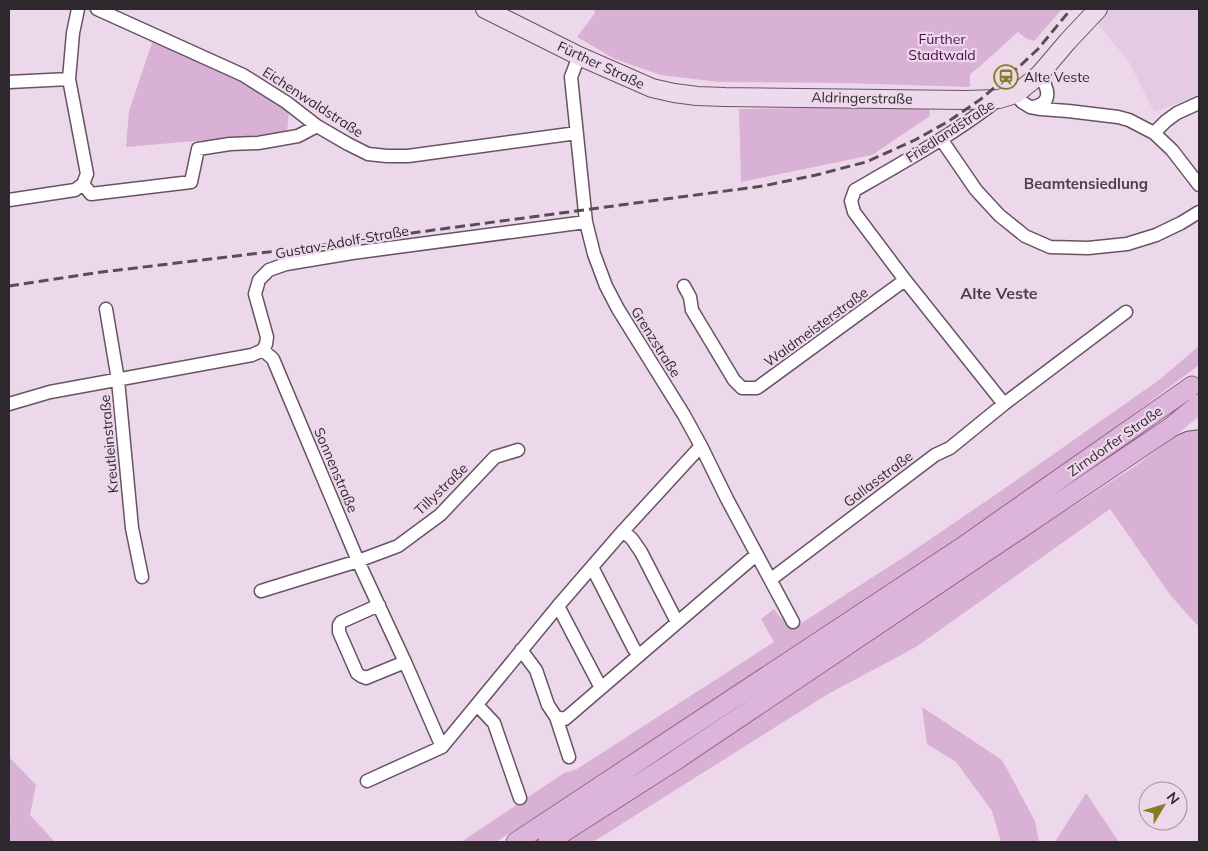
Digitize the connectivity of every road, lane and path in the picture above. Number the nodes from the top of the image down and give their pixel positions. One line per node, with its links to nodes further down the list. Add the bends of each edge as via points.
1 (78, 9): 7 (street)
2 (96, 9): 15 (street, Eichenwaldstraße, via 243,75)
3 (485, 9): 5 (main road, Fürther Straße)
4 (1098, 9): 6 (main road, Friedlandstraße)
5 (579, 56): 10 (main road, Fürther Straße, via 652,88); 17 (street, Grenzstraße, via 571,77)
6 (1039, 75): 9 (street); 11 (main road, Friedlandstraße)
7 (69, 79): 8 (street); 20 (street)
8 (9, 82)
9 (1047, 94): 13 (street, via 1044,103); 14 (street)
10 (725, 97): 11 (main road, Aldringerstraße)
11 (1008, 97): 13 (street); 18 (street, Friedlandstraße)
12 (1199, 103): 16 (street, via 1177,113)
13 (1033, 107): 14 (street)
14 (1068, 111): 16 (street, via 1118,117)
15 (318, 126): 17 (street, Eichenwaldstraße, via 368,154 387,156 408,156); 20 (street, via 298,136 198,149 191,182)
16 (1154, 132): 19 (street)
17 (577, 133): 23 (street, Grenzstraße)
18 (941, 139): 22 (street, via 976,190 999,214 1025,236 1050,246 1088,248 1127,244 1156,235); 24 (street, Friedlandstraße, via 854,190 851,201 854,212)
19 (1199, 185)
20 (87, 189): 21 (street)
21 (9, 200)
22 (1199, 212)
23 (586, 222): 28 (street, Gustav-Adolf-Straße, via 352,253 268,270 259,280 255,294 267,337); 36 (street, Grenzstraße, via 606,286)
24 (905, 280): 25 (street, Waldmeisterstraße, via 757,388 742,388 734,380 692,310); 32 (street)
25 (684, 286)
26 (106, 309): 29 (street, Kreutleinstraße)
27 (1126, 312): 32 (street, Gallasstraße)
28 (263, 350): 29 (street, via 252,356); 41 (street, Sonnenstraße, via 273,359)
29 (118, 380): 31 (street, via 50,392); 43 (street, Kreutleinstraße, via 132,528)
30 (1197, 384): 38 (main road, Zirndorfer Straße)
31 (9, 404)
32 (1004, 404): 44 (street, Gallasstraße, via 963,439 935,455)
33 (1199, 404): 35 (main road, Zirndorfer Straße)
34 (1199, 420): 35 (main road)
35 (1170, 428): 38 (main road, Zirndorfer Straße)
36 (701, 446): 39 (street); 40 (street, Grenzstraße)
37 (518, 450): 41 (street, Tillystraße, via 495,457 440,514 398,546)
38 (1037, 506): 45 (main road)
39 (623, 531): 42 (street); 49 (street, via 641,552)
40 (756, 555): 44 (street, Grenzstraße); 49 (street)
41 (358, 561): 46 (street, Tillystraße); 47 (street, Sonnenstraße)
42 (592, 567): 48 (street); 52 (street)
43 (142, 576)
44 (770, 579): 50 (street, Grenzstraße)
45 (917, 588): 61 (main road); 62 (main road, via 674,762)
46 (261, 591)
47 (379, 605): 53 (street, Sonnenstraße); 53 (street, via 339,625 357,673 366,678)
48 (558, 606): 51 (street); 54 (street)
49 (677, 622): 52 (street)
50 (793, 622)
51 (521, 650): 55 (street); 56 (street, via 536,670 548,705)
52 (639, 655): 54 (street)
53 (405, 662): 57 (street, Sonnenstraße)
54 (601, 688): 56 (street, via 565,718)
55 (477, 705): 57 (street); 60 (street, via 494,723)
56 (556, 717): 58 (street)
57 (442, 748): 59 (street)
58 (569, 757)
59 (367, 781)
60 (520, 798)
61 (516, 842)
62 (548, 842)

